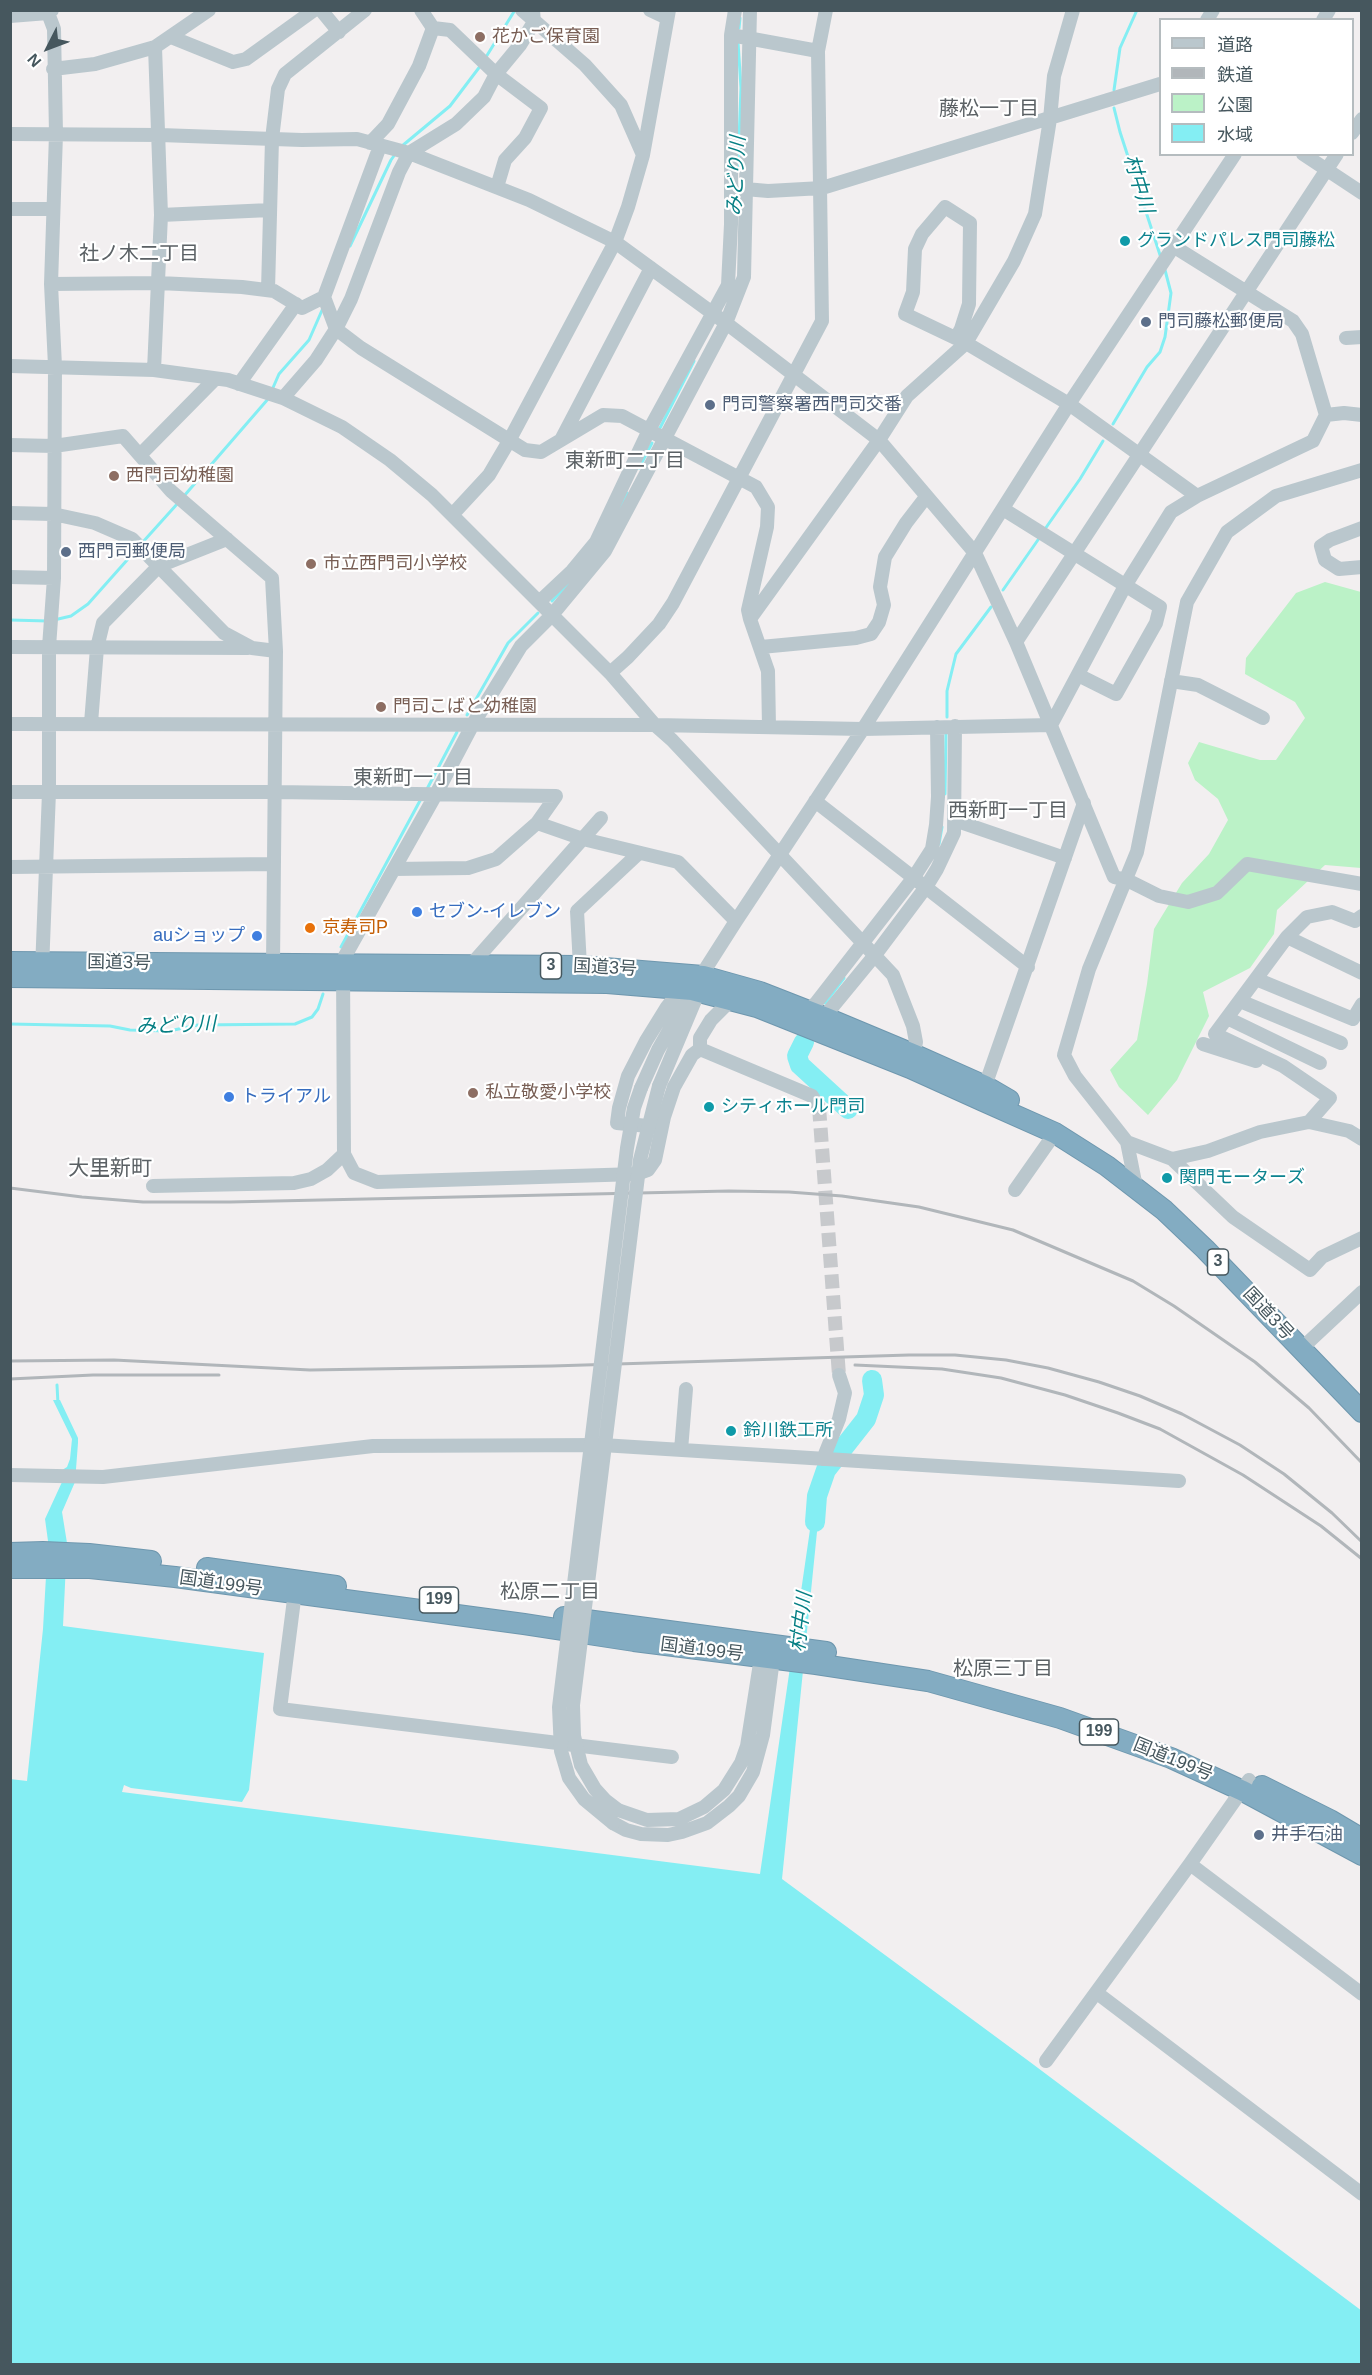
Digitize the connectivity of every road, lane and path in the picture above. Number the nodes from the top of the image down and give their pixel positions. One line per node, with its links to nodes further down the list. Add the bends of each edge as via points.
1 (209, 10): 19 (street)
2 (314, 10): 19 (street, via 246,59 233,62)
3 (321, 10): 17 (street)
4 (365, 10): 17 (street)
5 (421, 10): 16 (street)
6 (522, 10): 15 (street)
7 (650, 10): 13 (street)
8 (735, 10): 18 (street)
9 (750, 10): 20 (street)
10 (826, 10): 22 (street)
11 (1073, 10): 26 (street, via 1054,76)
12 (50, 12): 14 (street); 23 (street, via 54,29)
13 (668, 14): 33 (street)
14 (10, 16)
15 (534, 16): 24 (street, via 520,45); 33 (street, via 621,105)
16 (433, 28): 24 (street, via 450,30); 31 (street, via 419,66)
17 (339, 32): 30 (street, via 285,74 278,89)
18 (731, 35): 20 (street); 55 (street, via 728,285)
19 (171, 37): 21 (street)
20 (749, 38): 22 (street); 40 (street)
21 (155, 47): 23 (street, via 94,64); 29 (street)
22 (818, 51): 39 (street)
23 (53, 69): 28 (street)
24 (496, 74): 32 (street, via 484,97 456,124); 38 (street, via 541,108 525,138 505,160)
25 (1159, 84): 26 (street)
26 (1050, 119): 39 (street); 60 (street, via 1035,214 1014,261)
27 (10, 134): 28 (street)
28 (56, 134): 29 (street); 43 (street)
29 (160, 135): 30 (street); 45 (street)
30 (272, 139): 31 (street, via 357,139); 44 (street)
31 (375, 144): 32 (street); 53 (street)
32 (409, 153): 38 (street); 57 (street)
33 (643, 155): 46 (street)
34 (1234, 156): 47 (street)
35 (1306, 156): 37 (street)
36 (1336, 156): 37 (street)
37 (1327, 170): 41 (street); 52 (street)
38 (497, 188): 46 (street)
39 (822, 188): 40 (street); 64 (street, via 822,321)
40 (745, 189): 56 (street, via 744,277)
41 (1362, 193)
42 (10, 209): 43 (street)
43 (53, 209): 50 (street)
44 (270, 210): 45 (street); 51 (street)
45 (161, 215): 49 (street)
46 (615, 242): 48 (street); 74 (street)
47 (1170, 251): 52 (street); 68 (street)
48 (651, 268): 55 (street); 75 (street)
49 (159, 283): 50 (street); 51 (street); 63 (street)
50 (51, 284): 62 (street)
51 (268, 290): 54 (street)
52 (1247, 294): 69 (street, via 1293,321 1302,334); 79 (street)
53 (324, 297): 54 (street, via 302,308); 57 (street)
54 (296, 304): 66 (street)
55 (713, 314): 56 (street); 71 (street)
56 (726, 323): 64 (street); 72 (street)
57 (336, 329): 67 (street, via 316,360); 74 (street)
58 (1362, 337): 59 (street)
59 (1346, 338)
60 (961, 340): 60 (street, via 905,314 913,292 915,249 922,234 945,207 970,224 969,304); 68 (street); 73 (street, via 907,396)
61 (10, 366): 62 (street)
62 (55, 366): 63 (street); 77 (street)
63 (154, 370): 65 (street)
64 (793, 376): 73 (street); 81 (street)
65 (214, 378): 66 (street); 78 (street)
66 (239, 384): 67 (street)
67 (275, 395): 87 (street, via 342,427 390,460)
68 (1069, 404): 79 (street); 84 (street)
69 (1326, 415): 70 (street); 82 (street, via 1313,441)
70 (1362, 415)
71 (649, 430): 72 (street); 75 (street, via 622,416 603,415); 97 (street, via 596,542 572,572)
72 (664, 439): 81 (street); 98 (street, via 605,551)
73 (879, 440): 83 (street); 99 (street)
74 (509, 441): 75 (street, via 525,450 541,452); 87 (street, via 489,475)
75 (561, 442)
76 (10, 446): 77 (street)
77 (54, 446): 78 (street, via 123,436); 86 (street)
78 (140, 455): 89 (street, via 171,491)
79 (1140, 456): 82 (street); 91 (street)
80 (1362, 470): 109 (street, via 1276,496 1227,532 1187,602)
81 (738, 478): 99 (street, via 756,487 768,507 748,610); 107 (street, via 673,603 659,624)
82 (1197, 496): 96 (street, via 1171,512)
83 (926, 497): 90 (street); 101 (street, via 885,557 880,587 884,605 871,634)
84 (1003, 509): 90 (street); 91 (street)
85 (10, 513): 86 (street)
86 (53, 514): 92 (street, via 95,523 132,539); 95 (street)
87 (452, 515): 97 (street)
88 (1362, 528): 93 (street, via 1322,546 1325,560 1339,569)
89 (227, 538): 92 (street); 106 (street, via 272,578)
90 (975, 553): 100 (street); 121 (street)
91 (1076, 554): 96 (street); 100 (street)
92 (159, 566): 104 (street, via 103,623); 105 (street, via 224,633)
93 (1362, 567)
94 (10, 577): 95 (street)
95 (54, 578): 103 (street)
96 (1125, 586): 108 (street); 108 (street, via 1160,607 1156,623 1116,694)
97 (539, 602): 98 (street)
98 (552, 615): 107 (street); 115 (street, via 521,646)
99 (750, 619): 101 (street)
100 (1016, 642): 117 (street)
101 (761, 646): 118 (street, via 768,671)
102 (10, 647): 103 (street)
103 (49, 647): 104 (street); 111 (street)
104 (97, 648): 105 (street); 112 (street)
105 (252, 648): 106 (street)
106 (276, 651): 113 (street)
107 (610, 673): 116 (street)
108 (1078, 675): 117 (street)
109 (1171, 681): 110 (street, via 1198,685); 140 (street, via 1137,852)
110 (1263, 718)
111 (47, 723): 112 (street); 114 (street); 123 (street)
112 (91, 723): 113 (street)
113 (276, 723): 115 (street); 124 (street)
114 (10, 724)
115 (473, 724): 116 (street); 125 (street)
116 (655, 725): 118 (street); 133 (street)
117 (1051, 725): 119 (street); 127 (street)
118 (769, 726): 121 (street)
119 (955, 726): 120 (street); 129 (street)
120 (937, 727): 121 (street); 139 (street, via 936,825 932,849)
121 (863, 729): 126 (street)
122 (10, 792): 123 (street)
123 (49, 792): 124 (street); 137 (street)
124 (274, 792): 125 (street); 135 (street)
125 (433, 796): 130 (street, via 556,796); 138 (street)
126 (815, 801): 133 (street); 139 (street)
127 (1084, 803): 134 (street); 140 (street, via 1114,877)
128 (601, 818): 131 (street)
129 (954, 820): 134 (street); 142 (street, via 954,833)
130 (537, 823): 131 (street); 138 (street, via 496,860 468,868)
131 (583, 838): 132 (street); 150 (street)
132 (639, 853): 144 (street, via 678,862); 151 (street, via 577,911)
133 (780, 853): 144 (street); 146 (street)
134 (1065, 858): 152 (street)
135 (273, 864): 137 (street); 149 (street)
136 (10, 867): 137 (street)
137 (46, 867): 153 (street)
138 (394, 869): 155 (street, via 345,956)
139 (914, 877): 142 (street); 146 (street)
140 (1127, 880): 141 (street, via 1159,896 1188,902 1216,893 1247,864); 176 (street, via 1089,969 1064,1055 1075,1076)
141 (1362, 884)
142 (926, 887): 147 (street); 152 (street)
143 (1362, 916): 145 (street, via 1355,921 1332,912 1307,917)
144 (736, 921): 158 (street)
145 (1287, 937): 154 (street); 157 (street)
146 (863, 942): 147 (street); 162 (street, via 816,1003)
147 (875, 955): 162 (street); 167 (street, via 893,975 913,1026)
148 (10, 962): 153 (highway, 国道3号 / 3)
149 (273, 965): 153 (highway, 国道3号 / 3); 155 (highway, 国道3号 / 3)
150 (471, 965): 151 (highway, 国道3号 / 3); 155 (highway, 国道3号 / 3)
151 (580, 966): 158 (highway, 国道3号 / 3)
152 (1028, 967): 170 (street)
153 (42, 970): 155 (highway, 国道3号 / 3); 156 (highway, 国道3号 / 3)
154 (1362, 973)
155 (343, 974): 158 (highway, 国道3号 / 3); 177 (street)
156 (10, 977)
157 (1256, 979): 160 (street); 161 (street, via 1353,1019)
158 (693, 987): 159 (highway, 国道3号 / 3); 162 (highway, 国道3号 / 3, via 760,992); 173 (street, via 657,1024 628,1076 617,1122); 199 (street, bridge, via 659,1086 640,1160 573,1713 581,1765); 199 (street, bridge, via 658,1050 634,1108 559,1707 560,1745 569,1778 584,1799)
159 (731, 1000): 166 (street, via 711,1020 700,1038); 167 (highway, 国道3号 / 3)
160 (1240, 1001): 163 (street); 164 (street)
161 (1362, 1004)
162 (816, 1014): 167 (highway, 国道3号 / 3)
163 (1227, 1018): 168 (street); 169 (street, via 1215,1034)
164 (1341, 1043)
165 (1203, 1044): 169 (street)
166 (700, 1049): 171 (street, via 812,1096); 173 (street, via 683,1068)
167 (912, 1062): 170 (highway, 国道3号 / 3); 174 (highway, 国道3号 / 3)
168 (1320, 1063)
169 (1295, 1074): 172 (street, via 1330,1098)
170 (985, 1086): 174 (highway, 国道3号 / 3, via 1030,1111)
171 (819, 1107)
172 (1309, 1122): 175 (street, via 1349,1131); 178 (street, via 1260,1132)
173 (662, 1128): 177 (street, via 652,1165 637,1174 377,1182 354,1173)
174 (1055, 1133): 180 (highway, 国道3号 / 3); 181 (street)
175 (1361, 1139)
176 (1127, 1142): 178 (street); 180 (street)
177 (344, 1154): 179 (street, via 327,1170 294,1183)
178 (1172, 1159): 182 (street, via 1233,1217 1310,1270 1322,1257)
179 (153, 1186)
180 (1136, 1187): 184 (highway, 国道3号 / 3, via 1205,1249)
181 (1015, 1190)
182 (1362, 1238)
183 (1362, 1292): 184 (street)
184 (1301, 1349): 187 (highway, 国道3号 / 3)
185 (840, 1375): 189 (street, via 845,1393)
186 (686, 1389): 188 (street)
187 (1362, 1412)
188 (681, 1450): 189 (street); 190 (street, via 602,1445 373,1446 104,1477)
189 (823, 1459): 191 (street)
190 (10, 1475)
191 (1179, 1482)
192 (10, 1553): 193 (highway, 国道199号 / 199)
193 (43, 1559): 194 (highway, 国道199号 / 199); 195 (highway, 国道199号 / 199, via 89,1561 175,1577)
194 (10, 1568)
195 (296, 1587): 196 (highway, 国道199号 / 199, via 364,1602 634,1641); 197 (street, via 280,1709)
196 (776, 1653): 198 (highway, 国道199号 / 199, via 817,1657 928,1681 1041,1713); 199 (street, via 758,1756 746,1785 729,1806 707,1823 668,1835 626,1830)
197 (672, 1757)
198 (1246, 1785): 200 (highway, 国道199号 / 199, via 1330,1820); 201 (highway, 国道199号 / 199); 202 (street)
199 (616, 1817)
200 (1362, 1839)
201 (1362, 1855)
202 (1190, 1864): 203 (street); 204 (street)
203 (1097, 1993): 205 (street); 206 (street)
204 (1362, 1994)
205 (1046, 2061)
206 (1362, 2194)

